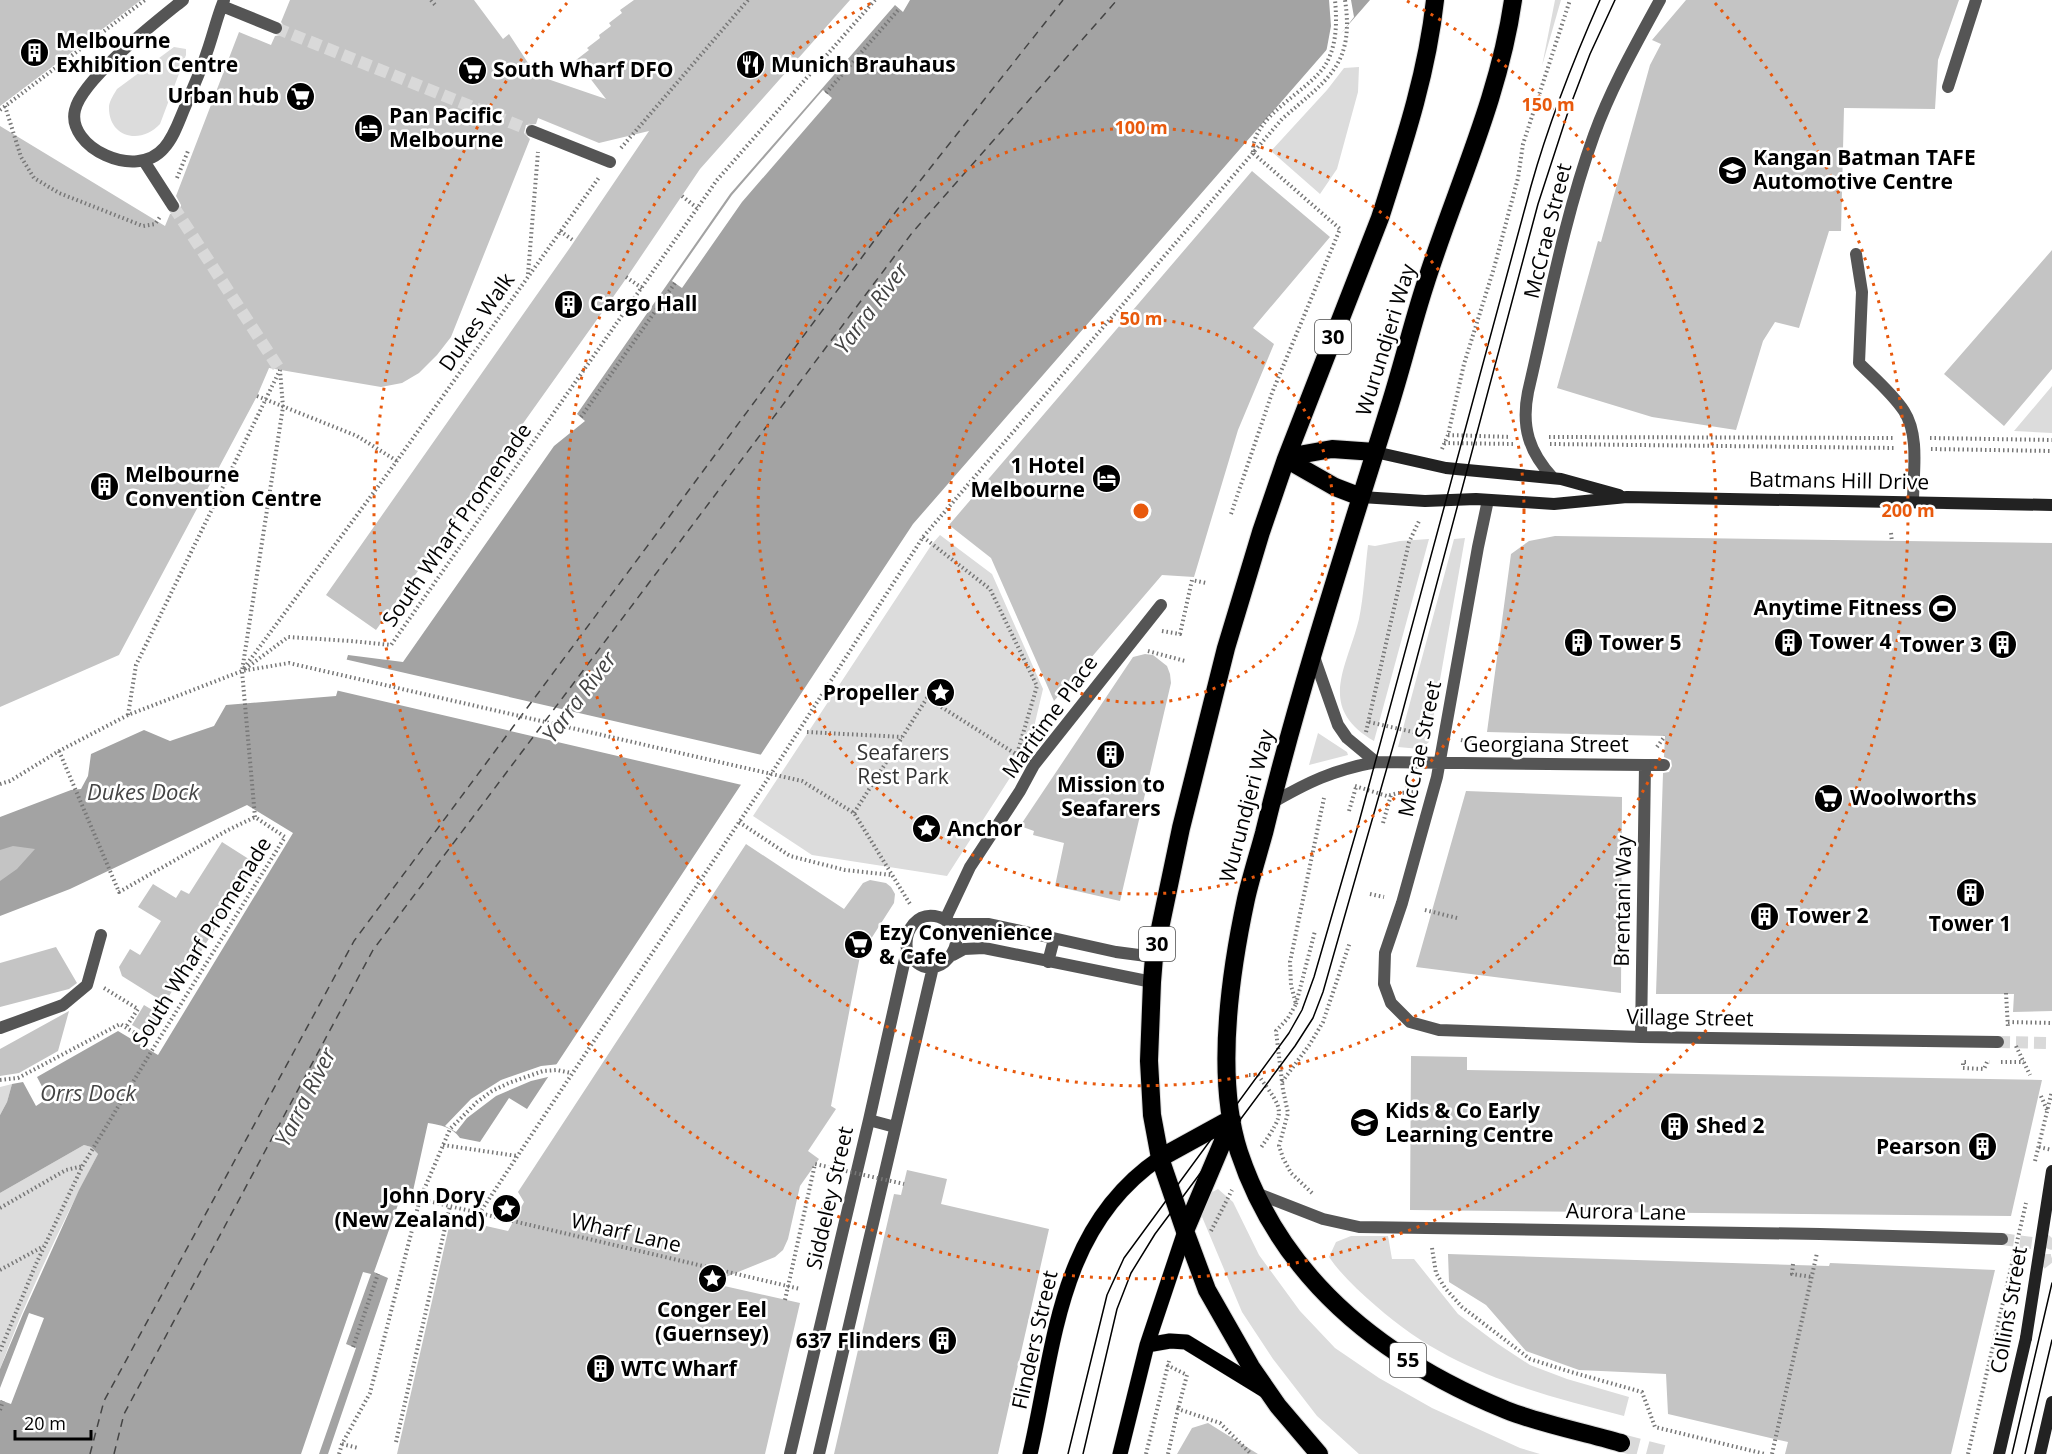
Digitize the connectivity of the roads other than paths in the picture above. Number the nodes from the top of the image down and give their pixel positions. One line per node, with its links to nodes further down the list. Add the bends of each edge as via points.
1 (183, 0): 10 (street, via 96,78 74,111 74,121 84,138 102,153 120,162)
2 (1435, 0): 17 (highway, 30, via 1425,66 1380,218)
3 (1513, 0): 16 (highway, Wurundjeri Way, via 1499,69 1424,286)
4 (1660, 0): 18 (street, McCrae Street, via 1605,107 1580,177 1525,407 1529,440)
5 (1976, 0): 8 (street)
6 (223, 3): 7 (street); 10 (street, via 174,133 159,154)
7 (276, 28)
8 (1948, 87)
9 (536, 132): 11 (street)
10 (144, 161): 12 (street)
11 (610, 162)
12 (173, 206)
13 (1856, 254): 15 (street, via 1862,292)
14 (1873, 312): 15 (street)
15 (1860, 327): 22 (street, via 1859,363 1903,409 1910,422)
16 (1375, 452): 17 (highway, via 1332,449); 18 (street, Batmans Hill Drive, via 1462,470); 19 (highway, Wurundjeri Way)
17 (1287, 458): 19 (highway, via 1335,488); 36 (highway, 30, via 1226,648)
18 (1553, 478): 20 (street, Batmans Hill Drive)
19 (1361, 497): 21 (street, Batmans Hill Drive); 25 (highway, Wurundjeri Way)
20 (1627, 497): 21 (street, Batmans Hill Drive, via 1554,504); 22 (street, Batmans Hill Drive)
21 (1488, 500): 27 (street, McCrae Street)
22 (1913, 502): 23 (street, Batmans Hill Drive)
23 (2051, 504)
24 (1161, 605): 31 (street, Maritime Place, via 1034,765 970,867)
25 (1313, 653): 26 (street, via 1338,725 1347,738); 30 (highway, Wurundjeri Way)
26 (1376, 762): 27 (street, Georgiana Street); 30 (street, Georgiana Street, via 1322,776)
27 (1439, 764): 28 (street, Georgiana Street); 40 (street, McCrae Street, via 1385,953 1384,984)
28 (1645, 765): 29 (street, Georgiana Street); 42 (street, Brentani Way)
29 (1664, 765)
30 (1270, 804): 45 (highway, Wurundjeri Way, via 1247,894 1236,958 1226,1056)
31 (947, 922): 33 (street, via 989,924); 34 (street, via 931,916 917,920 907,933); 35 (street, via 957,939)
32 (101, 935): 41 (street, via 87,985 63,1005)
33 (1053, 939): 36 (street); 37 (street)
34 (907, 950): 38 (street, via 917,962); 44 (street, Siddeley Street)
35 (953, 955): 37 (street, via 964,949 984,948); 38 (street)
36 (1154, 957): 39 (highway, 30)
37 (1048, 962): 39 (street)
38 (933, 967): 46 (street)
39 (1152, 982): 47 (highway, 30, via 1150,1072)
40 (1391, 1003): 42 (street, Village Street, via 1410,1022 1439,1030)
41 (0, 1028)
42 (1641, 1037): 43 (street, Village Street)
43 (1998, 1042)
44 (869, 1120): 46 (street); 56 (street, Siddeley Street)
45 (1232, 1120): 47 (highway); 49 (highway, Wurundjeri Way / 55); 50 (highway)
46 (895, 1127): 57 (street)
47 (1160, 1158): 50 (highway); 58 (main road, Flinders Street, via 1117,1194 1075,1265 1064,1295)
48 (2052, 1171): 61 (street, Collins Street, bridge, via 2026,1338)
49 (1256, 1193): 51 (street, Aurora Lane, via 1329,1221 1359,1227); 55 (highway, Wurundjeri Way / 55, via 1314,1284 1376,1338 1447,1382 1508,1411)
50 (1185, 1231): 52 (main road); 53 (highway, via 1212,1298)
51 (2002, 1239)
52 (1147, 1345): 53 (main road, via 1186,1342); 59 (main road)
53 (1268, 1392): 60 (highway)
54 (2052, 1402): 62 (street)
55 (1621, 1443)
56 (790, 1454)
57 (819, 1454)
58 (1030, 1454)
59 (1120, 1454)
60 (1319, 1454)
61 (2000, 1454)
62 (2040, 1454)

